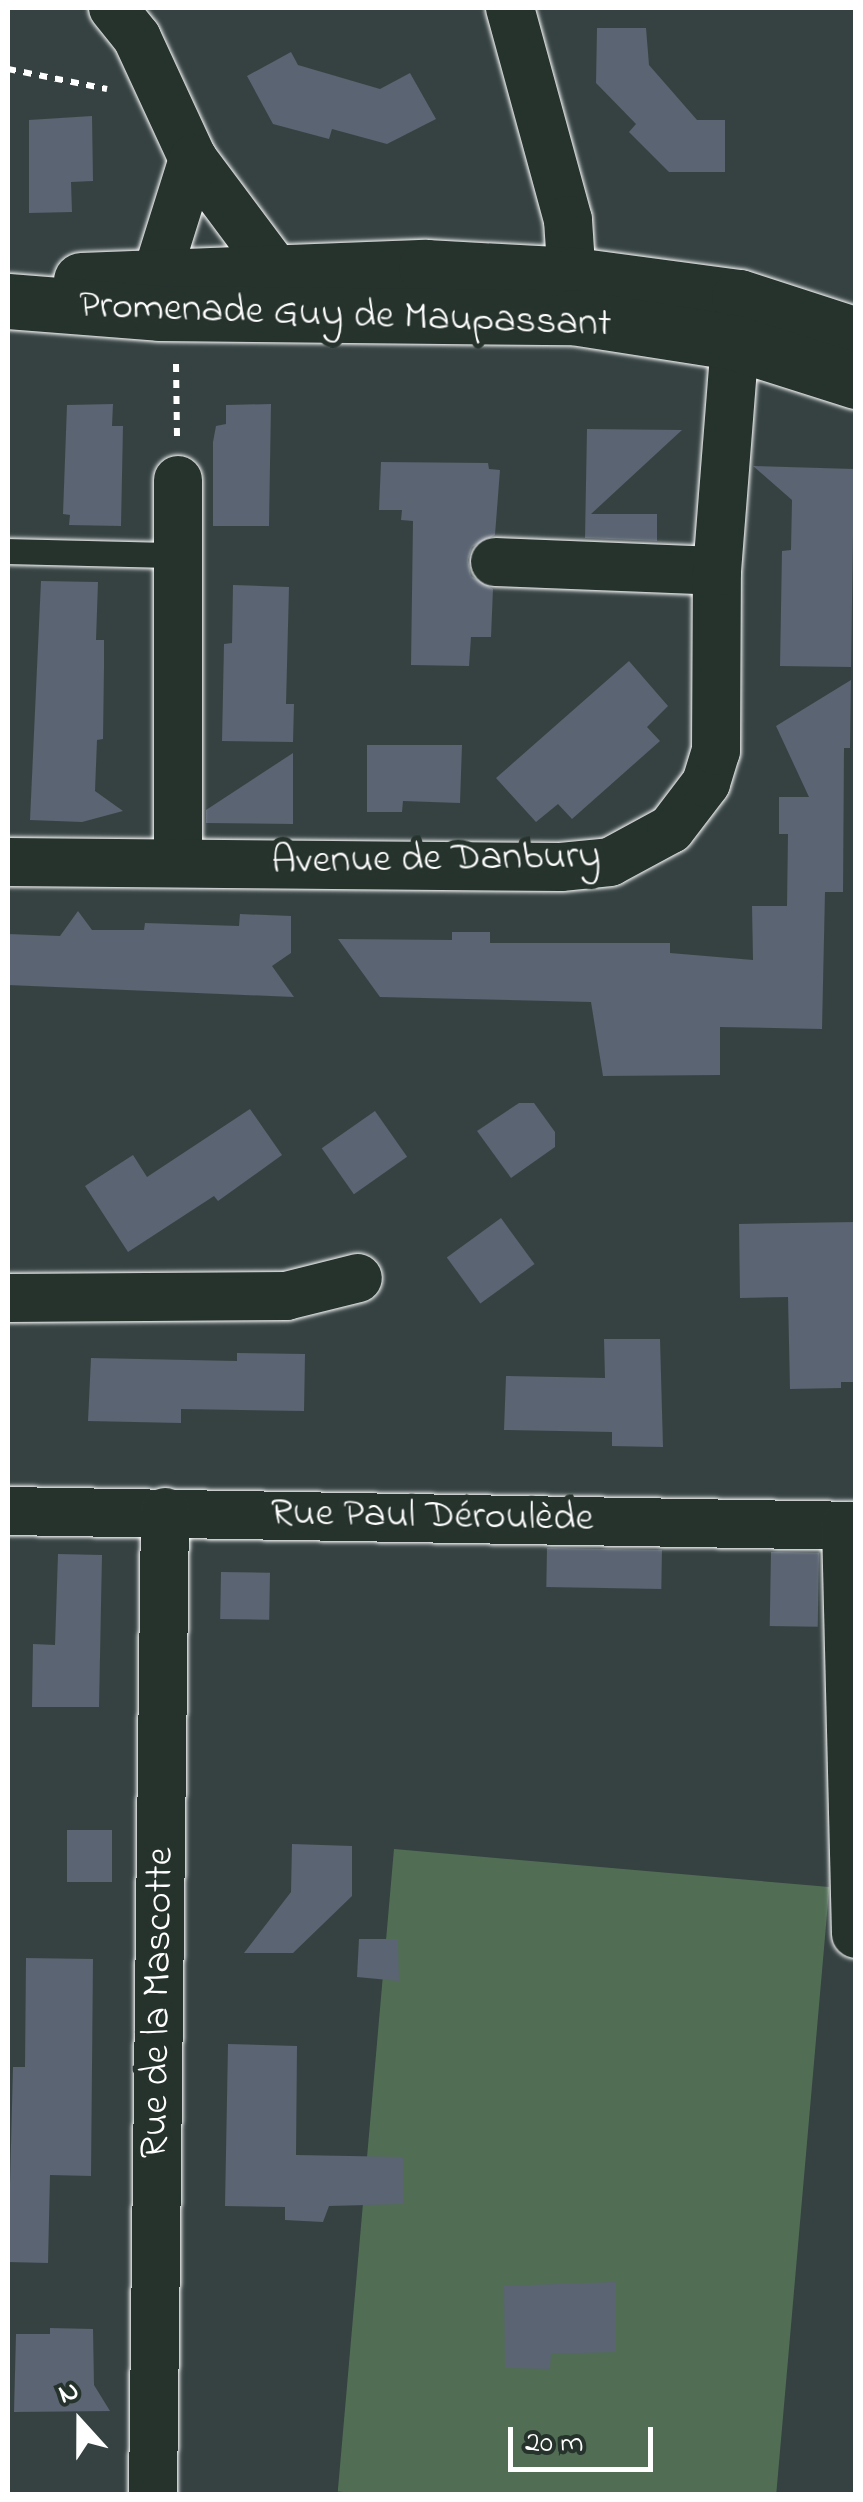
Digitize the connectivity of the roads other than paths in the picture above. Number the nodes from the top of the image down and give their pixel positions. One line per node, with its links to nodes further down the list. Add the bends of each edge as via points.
1 (113, 8): 3 (street, via 137,38)
2 (510, 8): 6 (street, via 568,220)
3 (193, 159): 5 (street); 7 (street)
4 (8, 286): 7 (street, Promenade Guy de Maupassant)
5 (274, 292): 6 (street, Promenade Guy de Maupassant, via 426,267); 7 (street, Promenade Guy de Maupassant)
6 (574, 296): 9 (street, Promenade Guy de Maupassant)
7 (163, 300): 8 (street, Promenade Guy de Maupassant)
8 (8, 301)
9 (736, 319): 10 (street, Promenade Guy de Maupassant); 11 (street, Promenade Guy de Maupassant); 16 (street, Avenue de Danbury)
10 (856, 334)
11 (856, 381)
12 (178, 480): 14 (street)
13 (8, 551): 14 (lane)
14 (177, 554): 17 (street)
15 (495, 562): 16 (street)
16 (717, 571): 17 (street, Avenue de Danbury, via 716,751 706,783 687,808 642,848 610,862 561,867)
17 (178, 861): 18 (street, Avenue de Danbury)
18 (8, 862)
19 (358, 1278): 20 (street, via 286,1296)
20 (8, 1298)
21 (8, 1512): 22 (street, Rue Paul Déroulède)
22 (165, 1512): 23 (street, Rue Paul Déroulède); 25 (street, Rue de la Mascotte)
23 (851, 1526): 24 (street)
24 (856, 1934)
25 (153, 2494)

